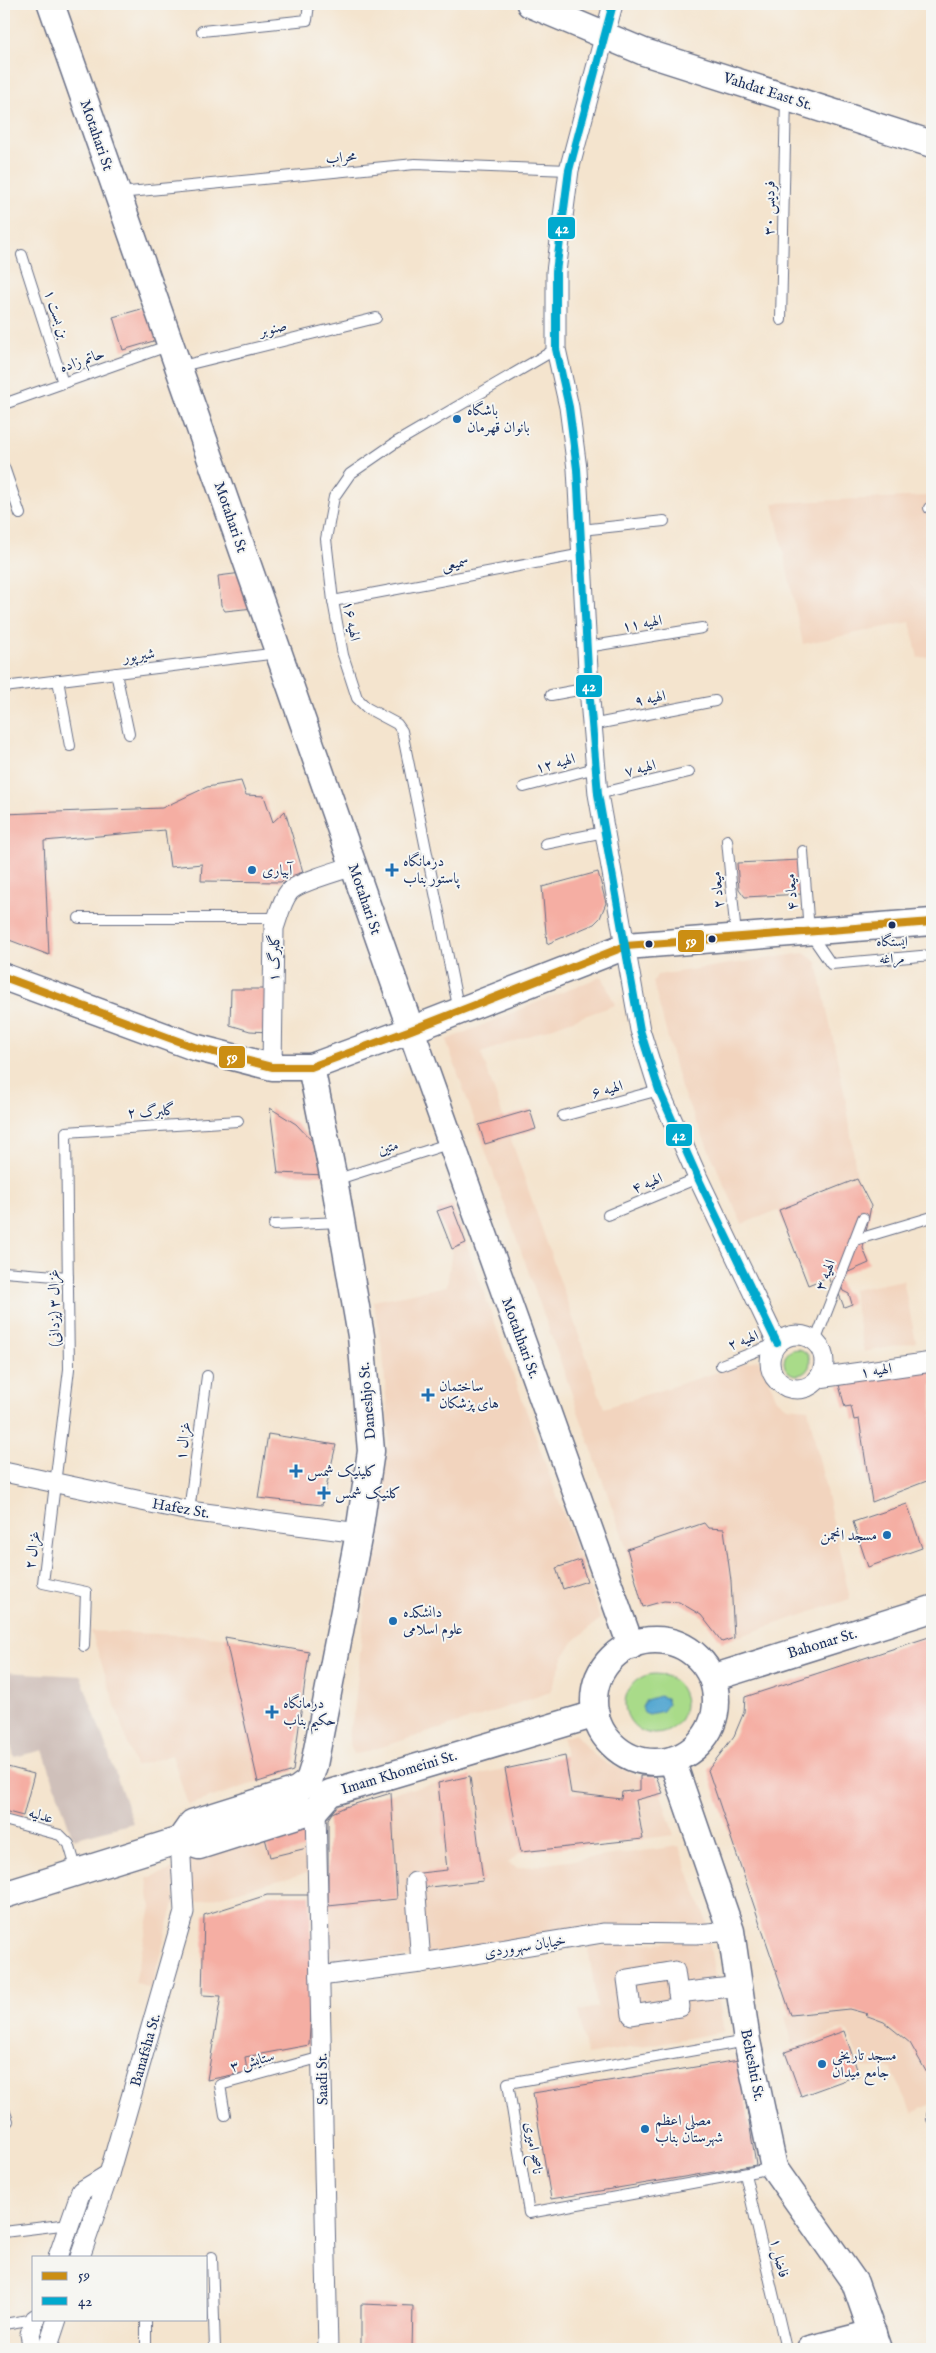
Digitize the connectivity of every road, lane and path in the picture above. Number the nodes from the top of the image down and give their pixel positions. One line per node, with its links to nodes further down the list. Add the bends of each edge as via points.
1 (51, 4): 10 (main road, Motahari St)
2 (309, 4): 5 (lane, via 307,20)
3 (530, 4): 6 (main road, Vahdat East St.)
4 (613, 4): 6 (street)
5 (202, 31)
6 (604, 35): 7 (main road, Vahdat East St., via 644,52); 9 (street)
7 (786, 97): 8 (main road, Vahdat East St.); 13 (lane, فردیس ۳۰)
8 (932, 144)
9 (569, 170): 10 (lane, محراب, via 416,164); 14 (street, via 556,272)
10 (118, 193): 15 (main road, Motahari St)
11 (22, 255): 16 (lane, بن بست ۱)
12 (376, 318): 15 (lane, صنوبر)
13 (781, 320)
14 (556, 349): 21 (street, via 578,469); 23 (lane, الهیه ۱۶, via 395,443 350,474 334,497 326,539)
15 (175, 356): 16 (lane, حاتم زاده); 26 (main road, Motahari St)
16 (63, 383): 17 (lane, حاتم زاده)
17 (4, 404)
18 (4, 467): 19 (lane)
19 (20, 514)
20 (664, 521): 21 (lane)
21 (582, 530): 22 (street)
22 (583, 554): 23 (lane, سمیعی); 25 (street)
23 (333, 601): 53 (lane, الهیه ۱۶, via 343,655 357,698 367,708 397,724 402,731)
24 (702, 628): 25 (lane, الهیه ۱۱)
25 (587, 648): 30 (street)
26 (279, 653): 27 (lane, شیرپور); 44 (main road, Motahari St)
27 (116, 673): 28 (lane, شیرپور); 34 (lane)
28 (58, 680): 29 (lane, شیرپور); 35 (lane)
29 (4, 687)
30 (589, 688): 31 (lane); 33 (street)
31 (551, 695)
32 (716, 701): 33 (lane, الهیه ۹)
33 (591, 725): 36 (street)
34 (129, 734)
35 (70, 746)
36 (595, 768): 38 (lane, الهیه ۱۲); 39 (street)
37 (689, 772): 39 (lane, الهیه ۷)
38 (524, 787)
39 (598, 794): 40 (street)
40 (604, 832): 42 (lane); 50 (street)
41 (727, 840): 49 (lane, میعاد ۲)
42 (544, 844)
43 (803, 851): 48 (lane, میعاد ۴)
44 (354, 866): 46 (street, گلبرگ ۱, via 299,885 289,892); 54 (main road, Motahari St)
45 (79, 918): 46 (lane)
46 (278, 918): 55 (street, گلبرگ ۱, via 274,928)
47 (932, 922): 48 (main road)
48 (809, 932): 49 (main road); 51 (lane, via 831,964)
49 (736, 937): 50 (main road)
50 (626, 946): 53 (main road); 57 (street, via 640,1030)
51 (932, 955)
52 (4, 977): 55 (main road, via 194,1047)
53 (457, 1000): 54 (main road)
54 (411, 1030): 56 (main road); 61 (main road, Motahhari St.)
55 (272, 1067): 56 (main road)
56 (311, 1067): 63 (main road, Daneshjo St.)
57 (660, 1090): 58 (lane, الهیه ۶); 62 (street)
58 (563, 1116)
59 (238, 1121): 60 (lane, گلبرگ ۲)
60 (66, 1132): 71 (lane, غزال ۳ (یزدانی))
61 (451, 1143): 63 (lane, متین); 83 (main road, Motahhari St.)
62 (698, 1178): 64 (lane, الهیه ۴); 73 (street)
63 (334, 1180): 67 (main road, Daneshjo St.)
64 (608, 1215)
65 (932, 1217): 69 (lane)
66 (863, 1218): 69 (lane, الهیه ۳)
67 (341, 1222): 68 (lane); 81 (main road, Daneshjo St., via 361,1336 372,1451)
68 (274, 1225)
69 (855, 1240): 72 (lane, الهیه ۳)
70 (4, 1272): 71 (lane)
71 (68, 1277): 79 (lane, غزال ۳ (یزدانی), via 69,1369)
72 (815, 1342): 73 (street, via 800,1335 783,1338); 77 (street, via 824,1363)
73 (776, 1344): 75 (lane, الهیه ۲); 77 (street, via 769,1360 770,1370 780,1384 802,1388)
74 (932, 1362): 77 (street, الهیه ۱)
75 (721, 1365)
76 (207, 1376): 80 (lane, غزال ۱)
77 (819, 1378)
78 (4, 1472): 79 (street, Hafez St.)
79 (56, 1483): 80 (street, Hafez St.); 84 (lane, غزال ۲, via 43,1583 86,1592)
80 (189, 1511): 81 (street, Hafez St.)
81 (359, 1533): 90 (main road, Daneshjo St.)
82 (932, 1608): 86 (main road, Bahonar St.)
83 (622, 1620): 85 (main road, Motahhari St.); 88 (main road, via 614,1636 597,1652 585,1670 576,1703)
84 (84, 1646)
85 (631, 1646): 86 (main road, via 658,1640 678,1645 701,1661); 87 (main road, via 616,1654 601,1675 595,1691)
86 (712, 1678): 89 (main road, via 716,1701 708,1731 693,1749)
87 (596, 1714): 88 (main road, Imam Khomeini St.); 89 (main road, via 607,1738 625,1754 648,1762)
88 (562, 1724): 91 (main road, Imam Khomeini St.)
89 (672, 1760): 97 (main road, Beheshti St.)
90 (314, 1765): 91 (main road, via 325,1790); 93 (main road, via 309,1781 297,1790 192,1823)
91 (323, 1801): 93 (main road, Imam Khomeini St., via 199,1846); 99 (street, Saadi St.)
92 (4, 1820): 94 (lane, عدلیه, via 60,1835 69,1844)
93 (180, 1840): 94 (main road, Imam Khomeini St.); 108 (street, Banafsha St., via 184,1912)
94 (78, 1872): 96 (main road, Imam Khomeini St.)
95 (415, 1882): 98 (street)
96 (4, 1895)
97 (730, 1931): 98 (street, خیابان سهروردی, via 603,1933); 100 (main road, Beheshti St.)
98 (420, 1963): 99 (street, خیابان سهروردی)
99 (320, 1976): 103 (street, Saadi St.)
100 (740, 1986): 101 (street); 102 (main road, Beheshti St.)
101 (678, 1992)
102 (747, 2041): 107 (main road, Beheshti St.); 109 (lane, ناصح امیری, via 508,2083 529,2213)
103 (322, 2057): 105 (lane, ستایش ۳, via 220,2085); 125 (street, Saadi St.)
104 (4, 2110): 106 (lane)
105 (224, 2115)
106 (8, 2121)
107 (774, 2168): 109 (lane, ناصح امیری); 120 (main road, Beheshti St., via 855,2283)
108 (109, 2174): 110 (street, via 81,2191); 113 (street, Banafsha St.)
109 (745, 2174): 126 (lane, فاضل ۱)
110 (69, 2224): 111 (lane); 112 (street)
111 (4, 2232)
112 (58, 2256)
113 (80, 2256)
114 (212, 2257): 124 (lane)
115 (32, 2319): 119 (lane)
116 (35, 2320): 121 (street, via 30,2334)
117 (58, 2320): 122 (street)
118 (146, 2320): 123 (lane)
119 (4, 2324)
120 (875, 2341): 127 (main road)
121 (33, 2349)
122 (47, 2349)
123 (146, 2349)
124 (215, 2349)
125 (328, 2349)
126 (786, 2349)
127 (810, 2349)

